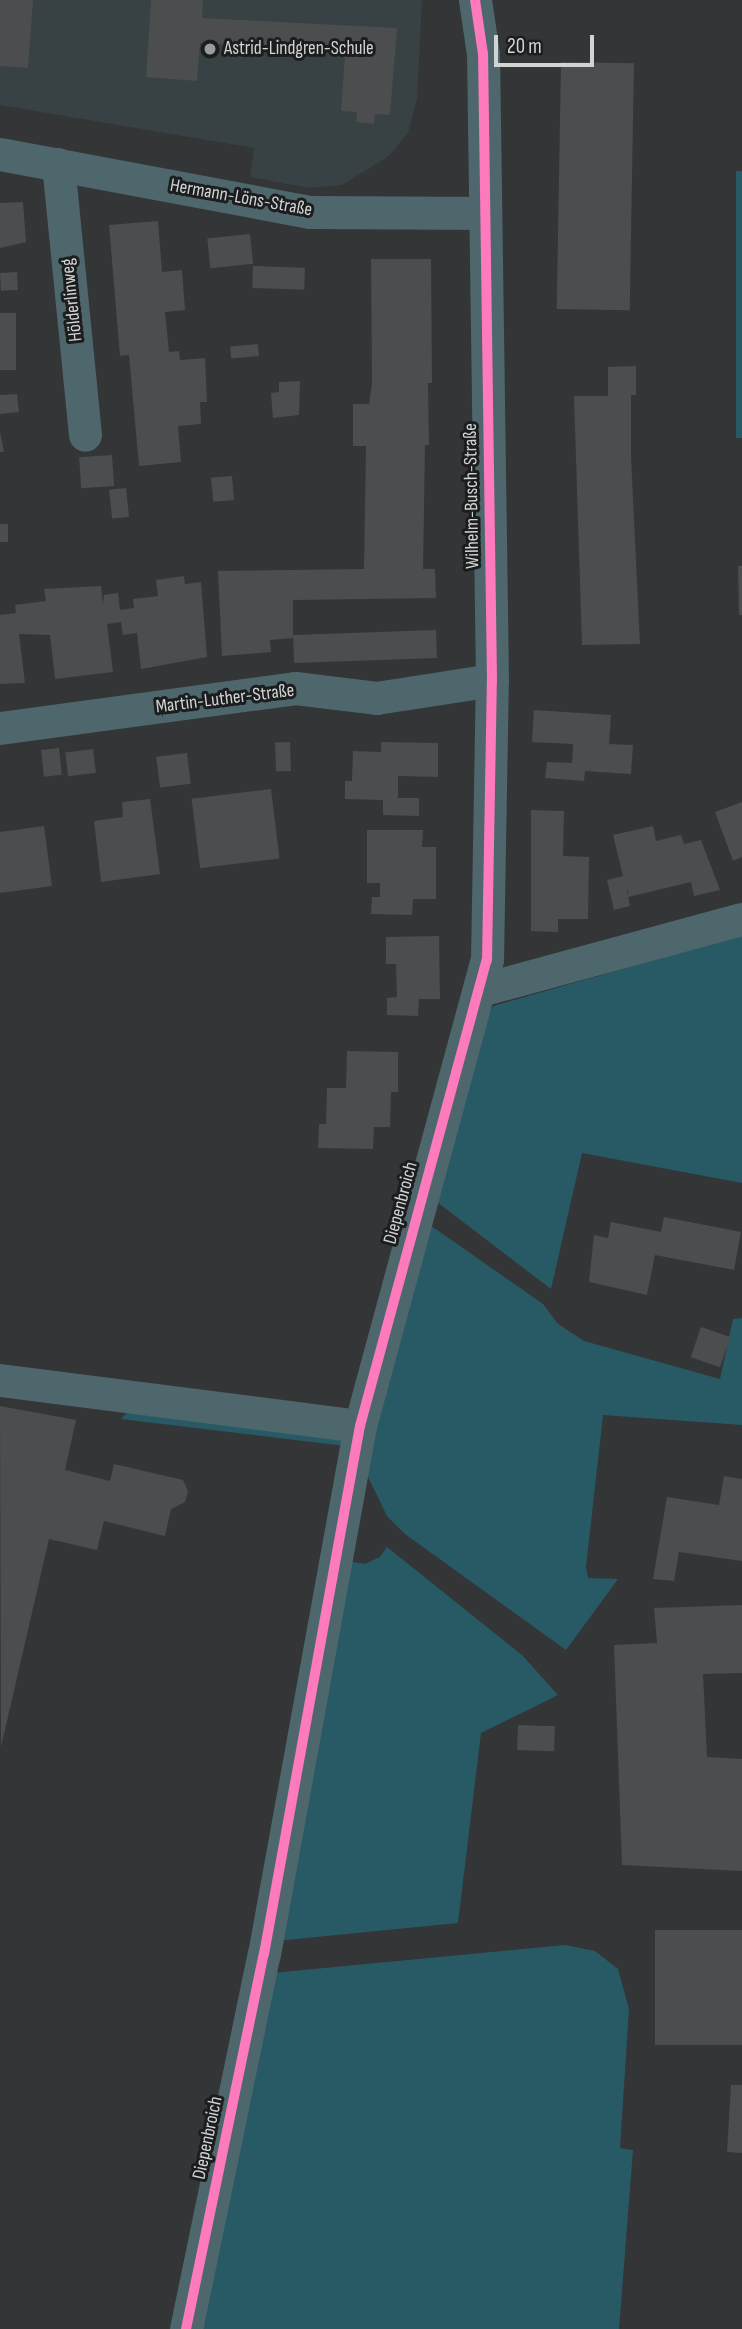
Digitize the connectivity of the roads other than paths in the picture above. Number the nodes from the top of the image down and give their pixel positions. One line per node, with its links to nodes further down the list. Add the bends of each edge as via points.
1 (475, 0): 4 (street, Wilhelm-Busch-Straße, via 483,54)
2 (0, 154): 3 (street, Hermann-Löns-Straße)
3 (58, 164): 4 (street, Hermann-Löns-Straße, via 310,212); 5 (street, Hölderlinweg)
4 (485, 213): 6 (street, Wilhelm-Busch-Straße)
5 (86, 435)
6 (492, 680): 7 (street, Martin-Luther-Straße, via 376,698 295,688); 9 (street, Wilhelm-Busch-Straße, via 489,931)
7 (0, 728)
8 (742, 919): 9 (street)
9 (480, 990): 11 (street, Diepenbroich)
10 (0, 1380): 11 (street)
11 (360, 1426): 12 (street, Diepenbroich, via 264,1954)
12 (186, 2329)

